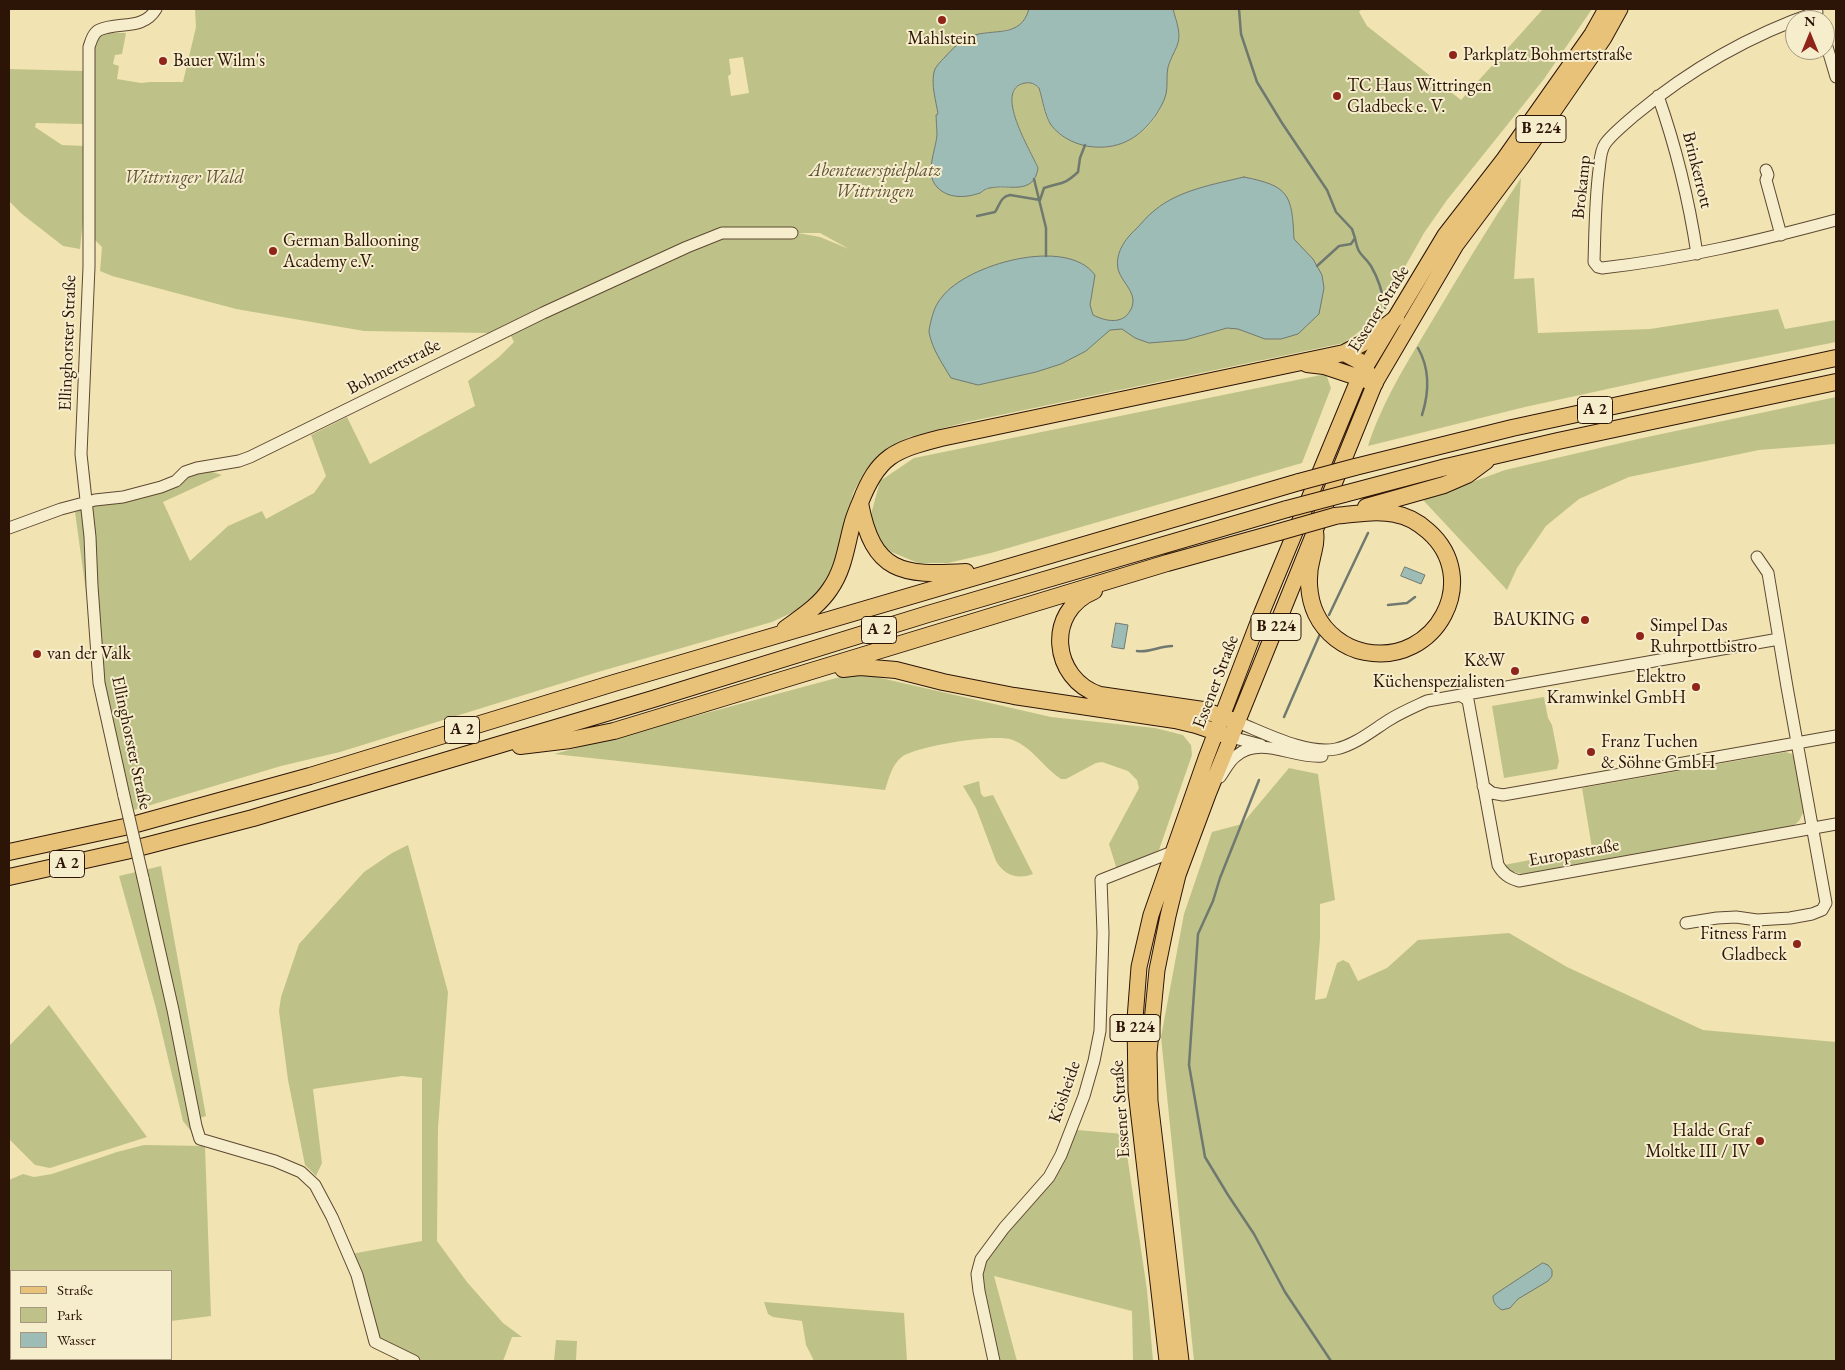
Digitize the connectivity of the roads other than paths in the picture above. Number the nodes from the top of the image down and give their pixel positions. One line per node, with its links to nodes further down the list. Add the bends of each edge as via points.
1 (156, 9): 21 (street, Ellinghorster Straße, via 142,22 98,30 89,47 89,267 82,454)
2 (1606, 9): 13 (main road, Essener Straße / B 224, via 1504,159 1445,235)
3 (1620, 9): 19 (main road, Essener Straße / B 224, via 1604,38 1528,149 1456,245)
4 (1785, 23): 7 (street, Brokamp, via 1724,53)
5 (1831, 60): 6 (street)
6 (1836, 77)
7 (1658, 96): 12 (street, Brinkerrott, via 1685,189); 12 (street, Brokamp, via 1604,145 1596,195 1594,262 1602,268)
8 (1766, 170): 11 (street)
9 (1836, 220): 11 (street, Brokamp)
10 (792, 233): 21 (street, Bohmertstraße, via 722,233 542,313 250,458 197,468 185,472 176,481 142,493)
11 (1782, 235): 12 (street, Brokamp)
12 (1697, 254)
13 (1396, 318): 14 (highway, via 1365,342); 17 (main road, Essener Straße / B 224)
14 (1344, 353): 16 (highway); 17 (highway, via 1352,356)
15 (1836, 358): 28 (highway, A 2, bridge, via 1512,428 1356,467)
16 (1302, 363): 17 (highway); 22 (highway, via 915,445 882,463 871,477)
17 (1362, 373): 19 (highway); 33 (main road, Essener Straße / B 224, via 1270,594)
18 (1836, 382): 20 (highway, A 2)
19 (1375, 383): 25 (main road, Essener Straße / B 224)
20 (1492, 456): 23 (highway, via 1466,475 1444,485); 38 (highway, A 2, bridge, via 1287,509)
21 (86, 502): 24 (street, Bohmertstraße); 47 (street, Ellinghorster Straße, bridge, via 100,683 200,1139 275,1161 301,1172 315,1185 357,1275 375,1342)
22 (860, 503): 28 (highway, via 871,542 881,555 908,572); 29 (highway, via 844,561 832,588 811,610)
23 (1335, 516): 25 (highway, via 1373,512 1396,514 1421,525 1441,546 1450,568 1450,599 1435,628 1420,643 1401,652 1372,654 1355,650 1328,632 1315,612 1309,584); 27 (highway, bridge)
24 (9, 528)
25 (1315, 532): 33 (main road, Essener Straße / B 224)
26 (1757, 557): 30 (street, via 1768,572)
27 (1168, 563): 31 (highway); 33 (highway, via 1161,569 1098,589 1079,600 1062,624 1062,659 1072,677 1088,691 1179,706)
28 (994, 571): 29 (highway, A 2)
29 (772, 638): 43 (highway, A 2, via 218,802 129,826)
30 (1779, 639): 32 (street); 36 (street)
31 (809, 672): 33 (highway, via 860,667 896,670 1014,696); 38 (highway, via 614,731 570,740)
32 (1460, 695): 34 (street, via 1427,701); 39 (street, Europastraße, via 1468,700)
33 (1227, 727): 34 (street, via 1319,750 1336,749); 37 (street); 40 (main road, Essener Straße / B 224); 44 (main road, Essener Straße / B 224)
34 (1371, 731): 37 (street, via 1353,748 1333,755 1317,757)
35 (1836, 736): 36 (street)
36 (1797, 743): 39 (street, via 1503,795 1492,793); 42 (street)
37 (1267, 747): 40 (street, via 1251,748 1235,756)
38 (471, 752): 45 (highway, A 2, via 244,820)
39 (1483, 786): 42 (street, Europastraße, via 1498,865 1502,872 1519,881)
40 (1208, 792): 50 (main road, Essener Straße / B 224, via 1168,916 1156,970 1149,1053 1150,1101)
41 (1836, 824): 42 (street, Europastraße)
42 (1814, 828): 46 (street, via 1826,903 1822,910 1790,918 1717,918)
43 (9, 852)
44 (1172, 852): 48 (street, Kösheide, via 1101,880 1100,1031 1084,1096 1049,1177 1004,1228 981,1259 977,1274); 49 (main road, Essener Straße / B 224, via 1151,915 1139,967 1135,1019 1136,1091)
45 (9, 877)
46 (1686, 923)
47 (414, 1361)
48 (994, 1361)
49 (1167, 1361)
50 (1181, 1361)

